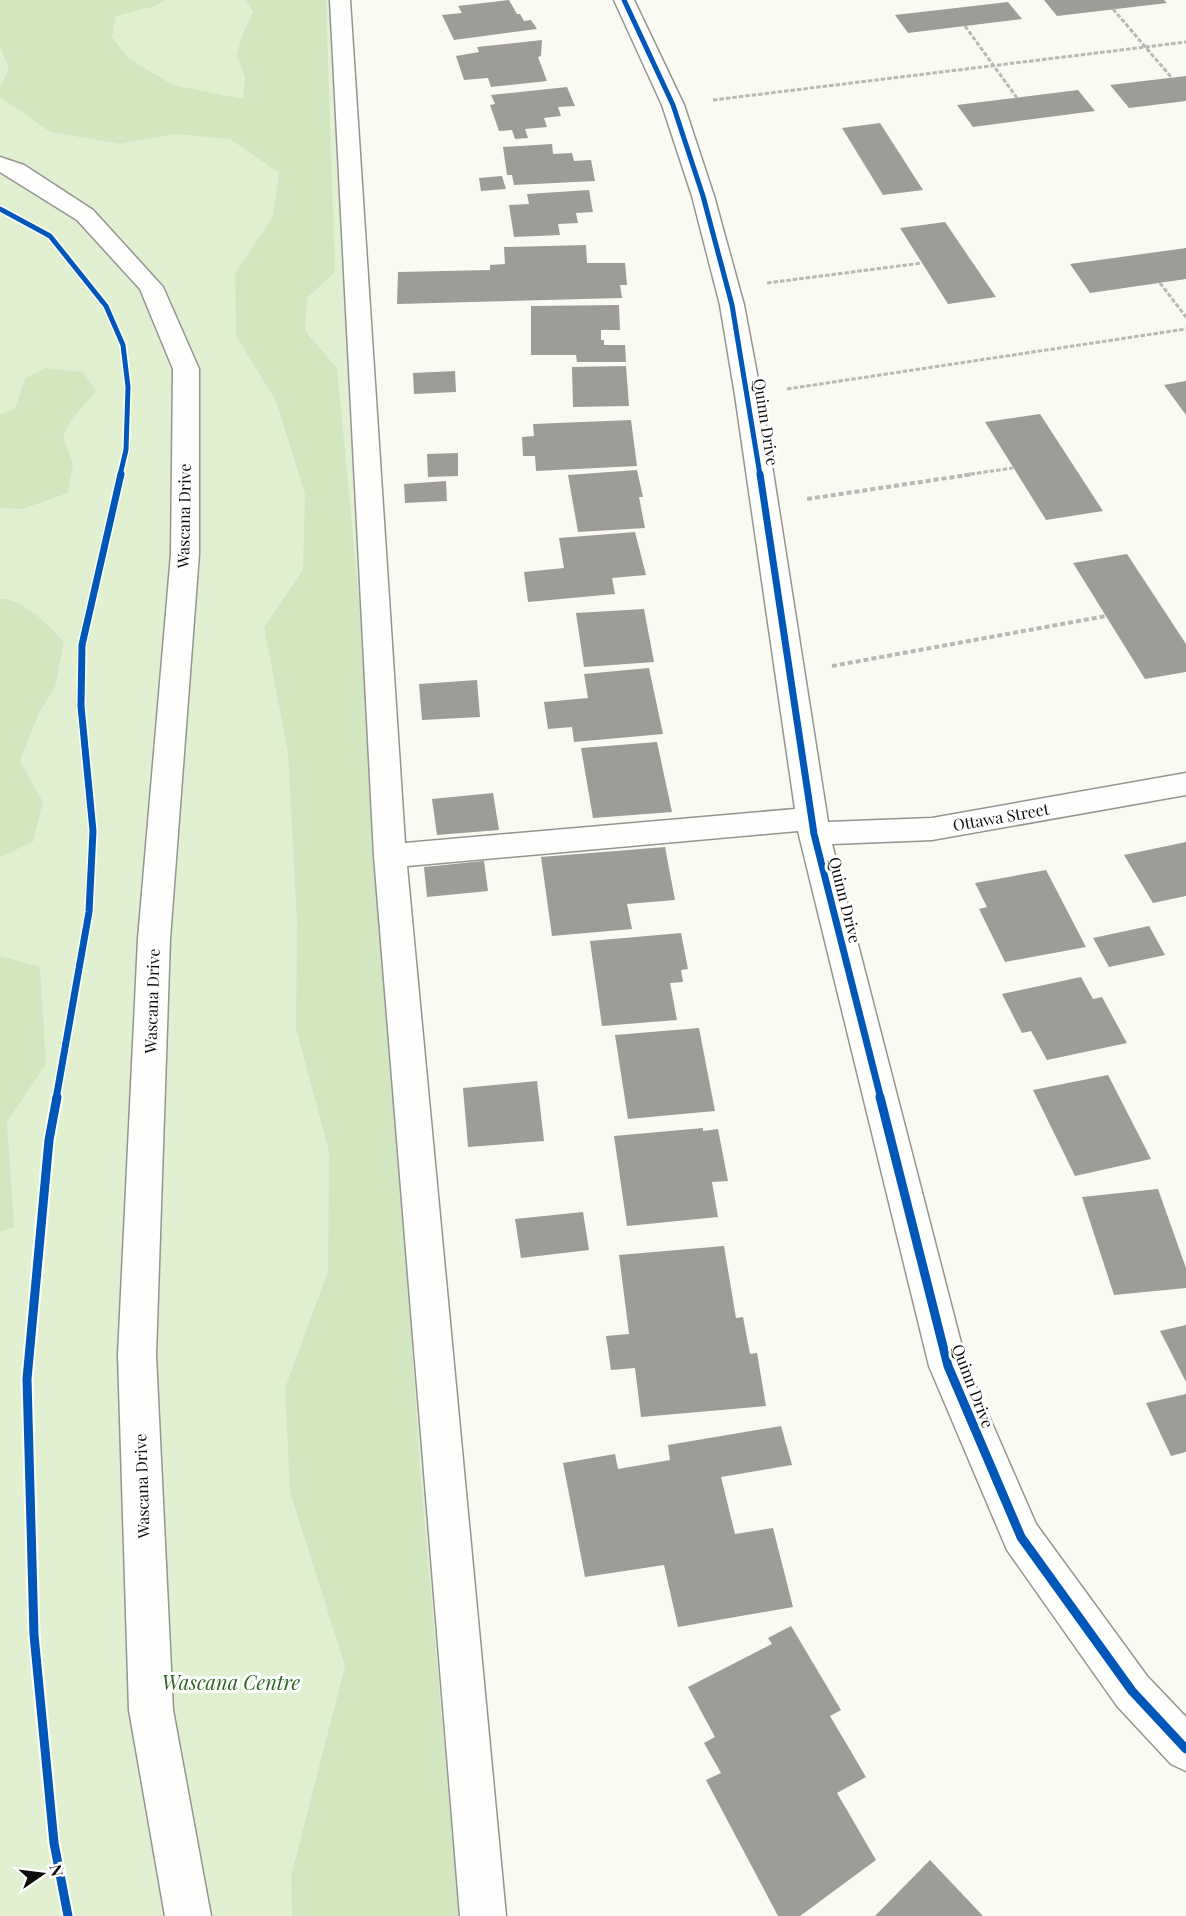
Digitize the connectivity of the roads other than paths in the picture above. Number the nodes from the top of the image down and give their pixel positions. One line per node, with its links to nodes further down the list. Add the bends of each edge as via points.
1 (340, 0): 6 (street)
2 (624, 0): 5 (street, Quinn Drive, via 673,105 728,289 748,395)
3 (0, 164): 8 (street, Wascana Drive, via 16,170 85,215 151,286 186,369 185,554 154,939 137,1355 151,1710)
4 (1186, 784): 5 (street, Ottawa Street, via 932,829)
5 (813, 826): 6 (street, Ottawa Street); 7 (street, Quinn Drive, via 948,1365 1021,1537 1132,1691)
6 (390, 856): 9 (street)
7 (1186, 1749)
8 (188, 1916)
9 (483, 1916)

